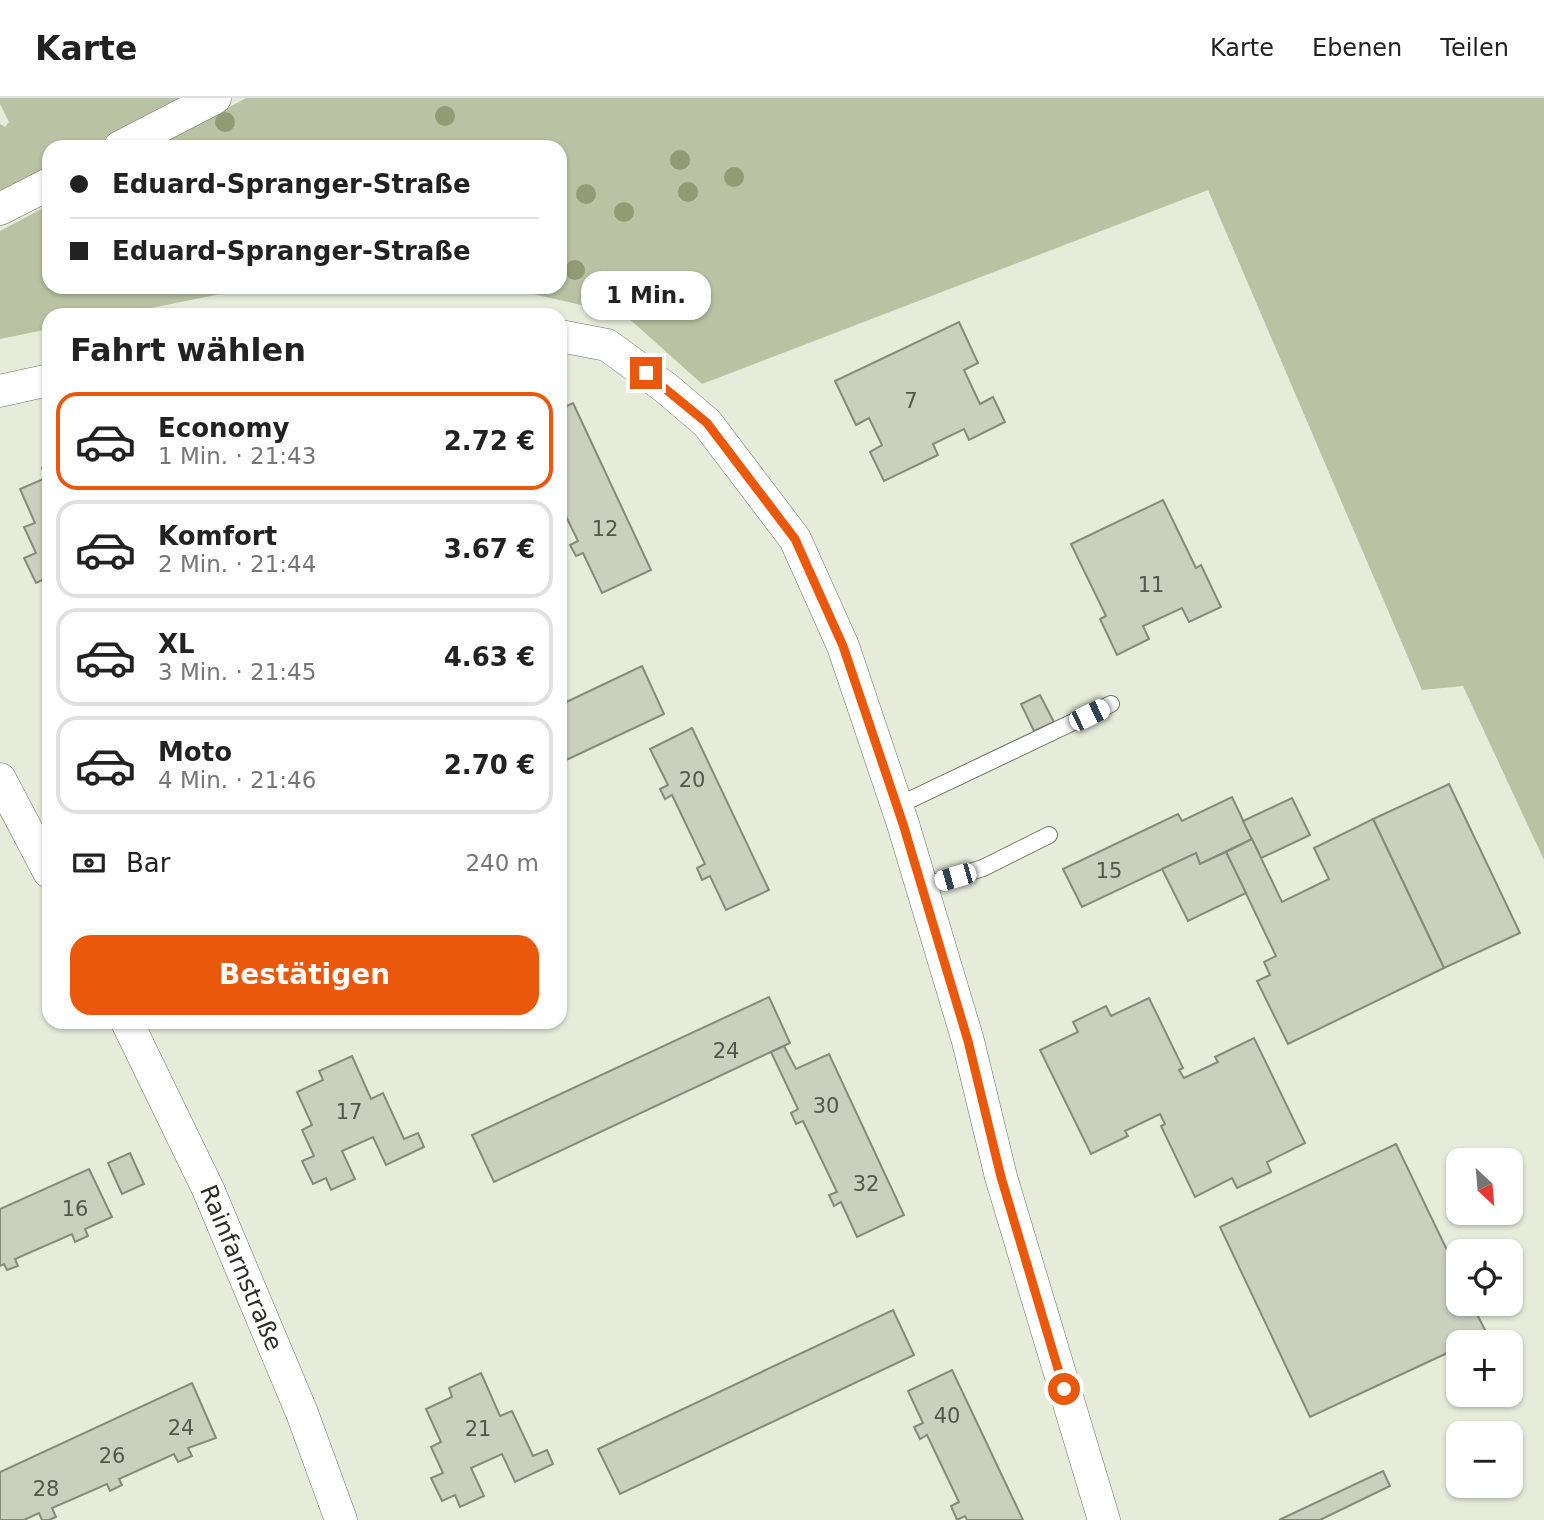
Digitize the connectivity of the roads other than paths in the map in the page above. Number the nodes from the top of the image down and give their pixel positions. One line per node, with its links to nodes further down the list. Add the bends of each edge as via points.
1 (215, 98): 2 (street)
2 (134, 140)
3 (42, 188): 4 (street)
4 (0, 209)
5 (567, 337): 10 (street, via 607,345 707,423 795,539 843,646)
6 (42, 382): 7 (street)
7 (0, 391)
8 (1111, 704): 10 (lane)
9 (0, 779): 12 (street)
10 (897, 806): 13 (street)
11 (1049, 835): 13 (lane, via 983,868)
12 (42, 859)
13 (922, 887): 16 (street, via 968,1041 1001,1177)
14 (130, 1029): 15 (street, Rainfarnstraße, via 208,1189 302,1413)
15 (341, 1520)
16 (1104, 1520)

